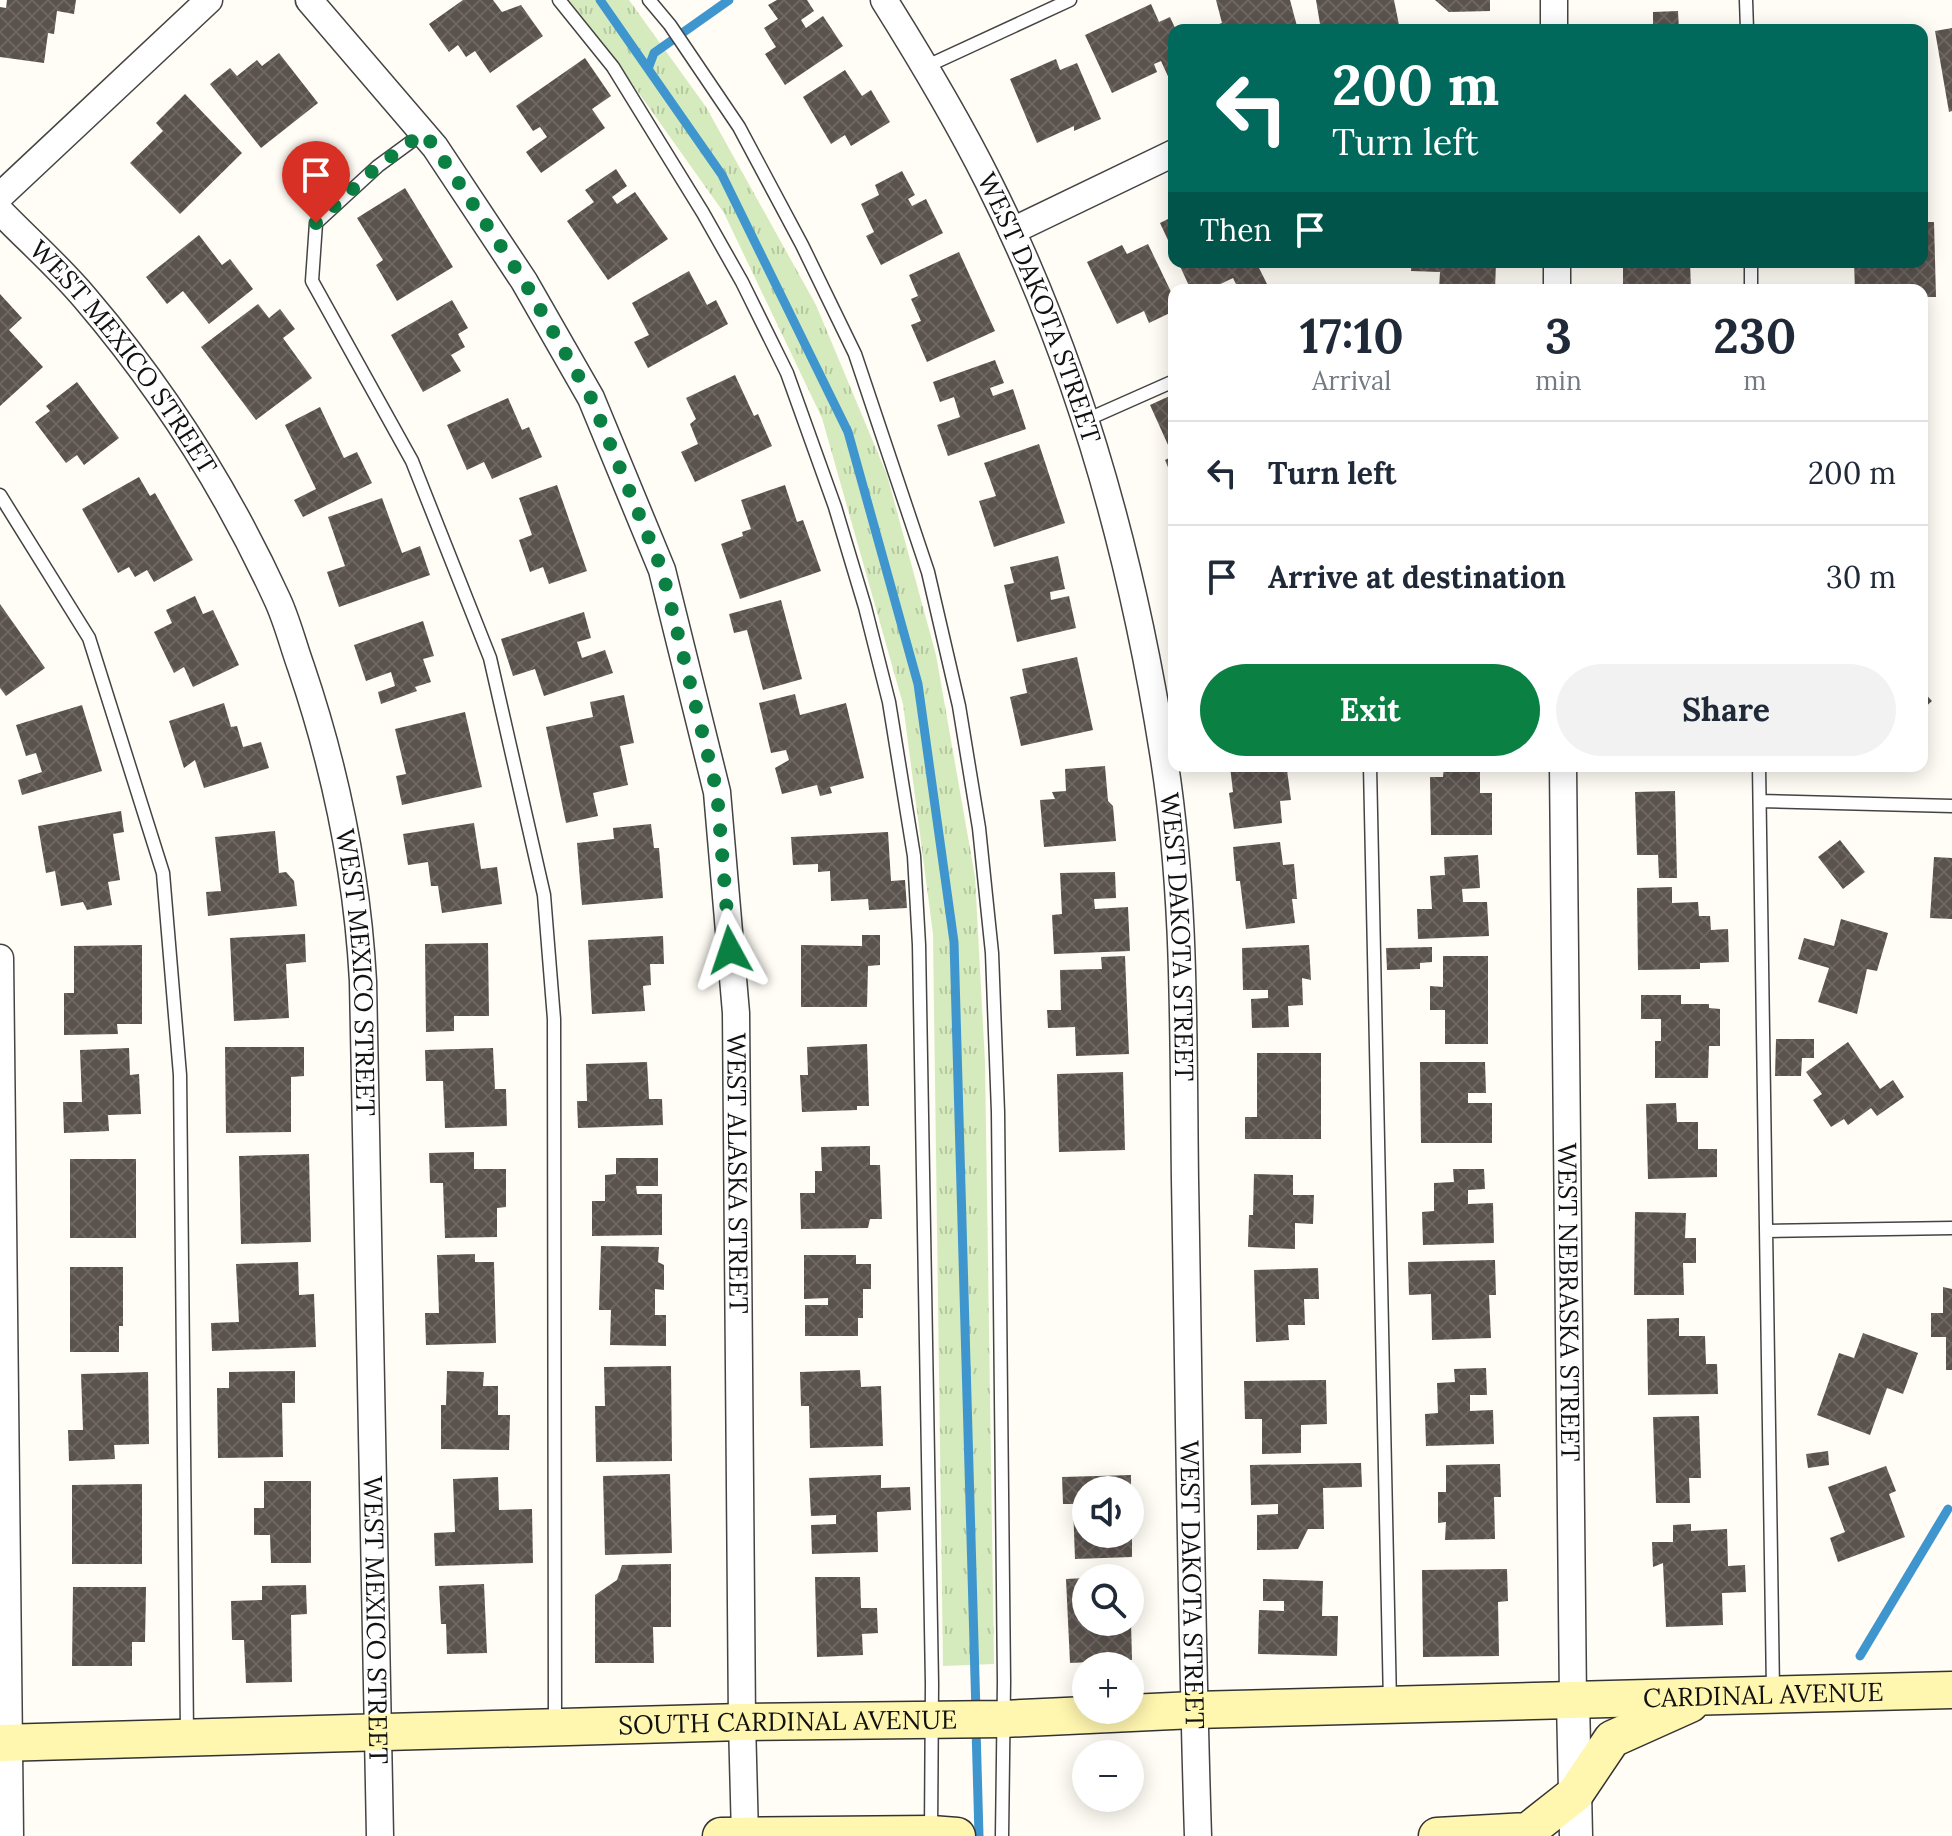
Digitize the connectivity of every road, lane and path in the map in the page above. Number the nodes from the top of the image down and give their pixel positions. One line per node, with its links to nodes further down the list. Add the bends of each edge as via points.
1 (209, 0): 14 (street)
2 (309, 0): 12 (street, WEST ALASKA STREET)
3 (559, 0): 35 (lane, via 613,67 703,213 787,373 839,521 889,702 914,856 919,945)
4 (649, 0): 34 (lane, via 739,127 855,354 928,572 959,706 992,953)
5 (884, 0): 11 (street, WEST DAKOTA STREET)
6 (1070, 0): 11 (lane)
7 (1554, 0): 9 (street)
8 (1746, 0): 10 (lane)
9 (1554, 24)
10 (1747, 24)
11 (925, 67): 16 (street, WEST DAKOTA STREET)
12 (423, 133): 36 (street, WEST ALASKA STREET, via 524,281 591,398 662,570 717,792 736,1013); 37 (lane, via 316,223 312,281 412,461 490,658 544,895 554,1019)
13 (1168, 156): 16 (street)
14 (0, 196)
15 (0, 211): 38 (street, WEST MEXICO STREET, via 122,343 213,475 278,601 336,783 359,916 363,981)
16 (1012, 231): 18 (street, WEST DAKOTA STREET)
17 (1168, 384): 18 (lane)
18 (1086, 420): 33 (street, WEST DAKOTA STREET, via 1151,682 1181,914)
19 (0, 495): 39 (lane, via 89,638 163,873 180,1075)
20 (1370, 772): 32 (lane)
21 (1563, 772): 31 (street, WEST NEBRASKA STREET)
22 (1759, 772): 23 (lane)
23 (1760, 801): 24 (lane); 27 (lane)
24 (1952, 806)
25 (0, 958): 40 (street)
26 (1952, 1228): 27 (lane)
27 (1767, 1231): 29 (lane)
28 (1952, 1690): 29 (main road, CARDINAL AVENUE)
29 (1773, 1694): 30 (main road, CARDINAL AVENUE)
30 (1706, 1697): 31 (main road, CARDINAL AVENUE); 41 (main road, via 1612,1739)
31 (1573, 1701): 32 (main road, SOUTH CARDINAL AVENUE); 41 (street, WEST NEBRASKA STREET)
32 (1390, 1705): 33 (main road, SOUTH CARDINAL AVENUE)
33 (1194, 1710): 34 (main road, SOUTH CARDINAL AVENUE); 48 (street, WEST DAKOTA STREET)
34 (1003, 1719): 35 (main road, SOUTH CARDINAL AVENUE); 47 (lane)
35 (931, 1720): 36 (main road, SOUTH CARDINAL AVENUE); 42 (lane)
36 (742, 1722): 37 (main road, SOUTH CARDINAL AVENUE); 46 (street, WEST ALASKA STREET)
37 (555, 1727): 38 (main road, SOUTH CARDINAL AVENUE)
38 (378, 1734): 39 (main road, SOUTH CARDINAL AVENUE); 44 (street, WEST MEXICO STREET)
39 (187, 1738): 40 (main road, SOUTH CARDINAL AVENUE)
40 (4, 1743): 43 (street)
41 (1575, 1794): 49 (main road, via 1528,1831); 50 (street, WEST NEBRASKA STREET)
42 (940, 1835): 46 (main road)
43 (10, 1836)
44 (380, 1836)
45 (721, 1836): 46 (main road)
46 (745, 1836)
47 (1002, 1836)
48 (1198, 1836)
49 (1437, 1836)
50 (1576, 1836)

